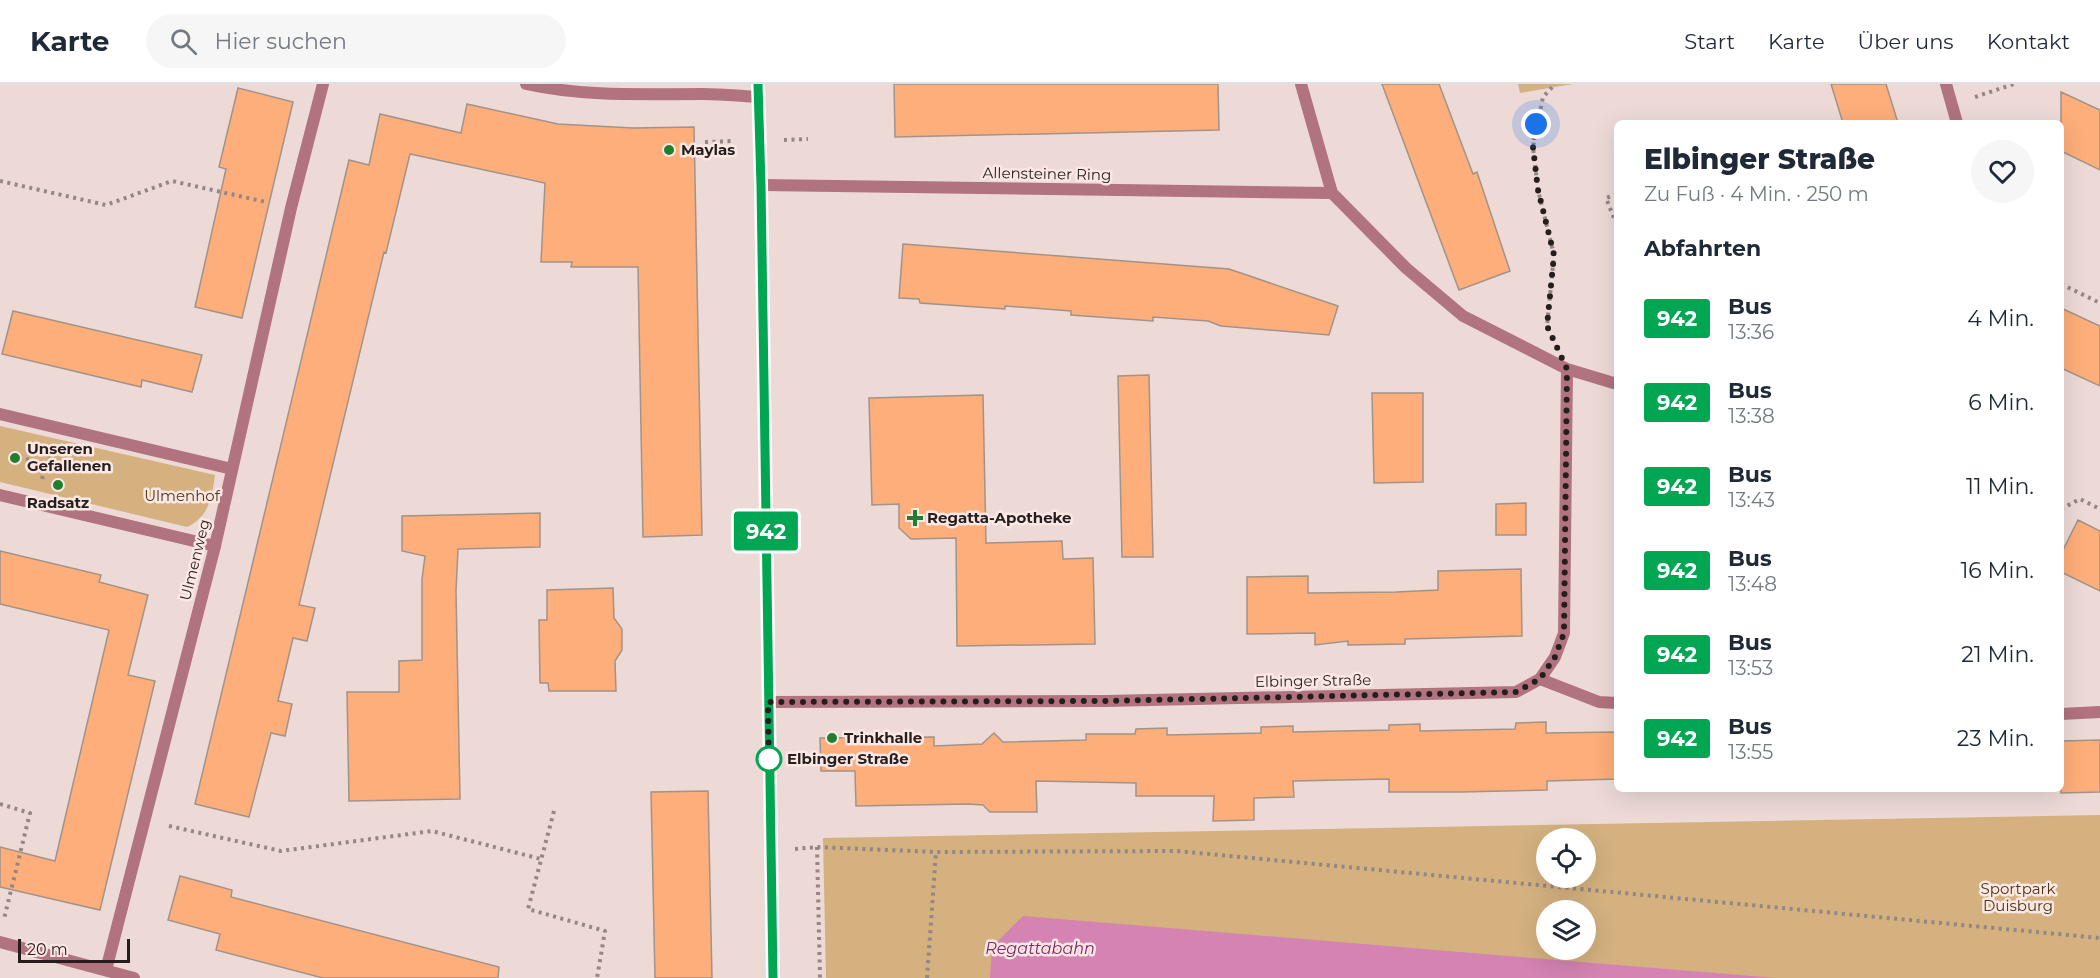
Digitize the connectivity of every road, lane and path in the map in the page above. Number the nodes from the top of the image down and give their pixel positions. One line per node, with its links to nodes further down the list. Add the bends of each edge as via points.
1 (322, 84): 15 (street, Ulmenweg)
2 (526, 84): 8 (street, via 625,96)
3 (758, 84): 8 (main road)
4 (1301, 84): 13 (street)
5 (1555, 84): 19 (path, via 1543,97 1533,147 1538,190 1554,255 1547,326)
6 (1946, 84): 9 (street)
7 (2014, 84): 9 (path)
8 (758, 97): 12 (main road)
9 (1952, 105): 10 (street)
10 (1956, 120)
11 (0, 181): 15 (path, via 106,206 172,181)
12 (761, 185): 13 (street, Allensteiner Ring); 32 (main road)
13 (1332, 193): 19 (street, via 1406,268 1463,316)
14 (1614, 195): 16 (path, via 1606,198)
15 (291, 208): 25 (street, Ulmenweg)
16 (1614, 218)
17 (2064, 285): 18 (path)
18 (2100, 303)
19 (1567, 369): 20 (street); 31 (street, via 1564,633 1555,657)
20 (1614, 383)
21 (0, 414): 22 (street)
22 (56, 428): 24 (path); 25 (street)
23 (26, 459): 24 (path)
24 (46, 463): 27 (path)
25 (232, 469): 30 (street, Ulmenweg)
26 (0, 495): 27 (street)
27 (36, 503): 30 (street)
28 (2064, 508): 29 (path, via 2080,500)
29 (2100, 509)
30 (215, 546): 38 (street, Ulmenweg)
31 (1540, 679): 32 (street, Elbinger Straße, via 1516,692 1106,701); 33 (street, via 1599,702)
32 (768, 702): 40 (main road)
33 (1614, 703)
34 (2100, 712): 35 (street)
35 (2064, 714)
36 (0, 804): 43 (path, via 30,813)
37 (555, 811): 42 (path)
38 (144, 820): 42 (path, via 281,851 432,831); 46 (street, Ulmenweg)
39 (817, 847): 40 (path); 41 (path); 50 (path)
40 (771, 850): 49 (main road)
41 (936, 852): 44 (path, via 1177,851); 51 (path)
42 (541, 860): 48 (path, via 528,909 604,931)
43 (3, 923)
44 (2100, 938)
45 (0, 942): 46 (street)
46 (106, 970): 47 (street)
47 (134, 978)
48 (597, 978)
49 (773, 978)
50 (820, 978)
51 (927, 978)

